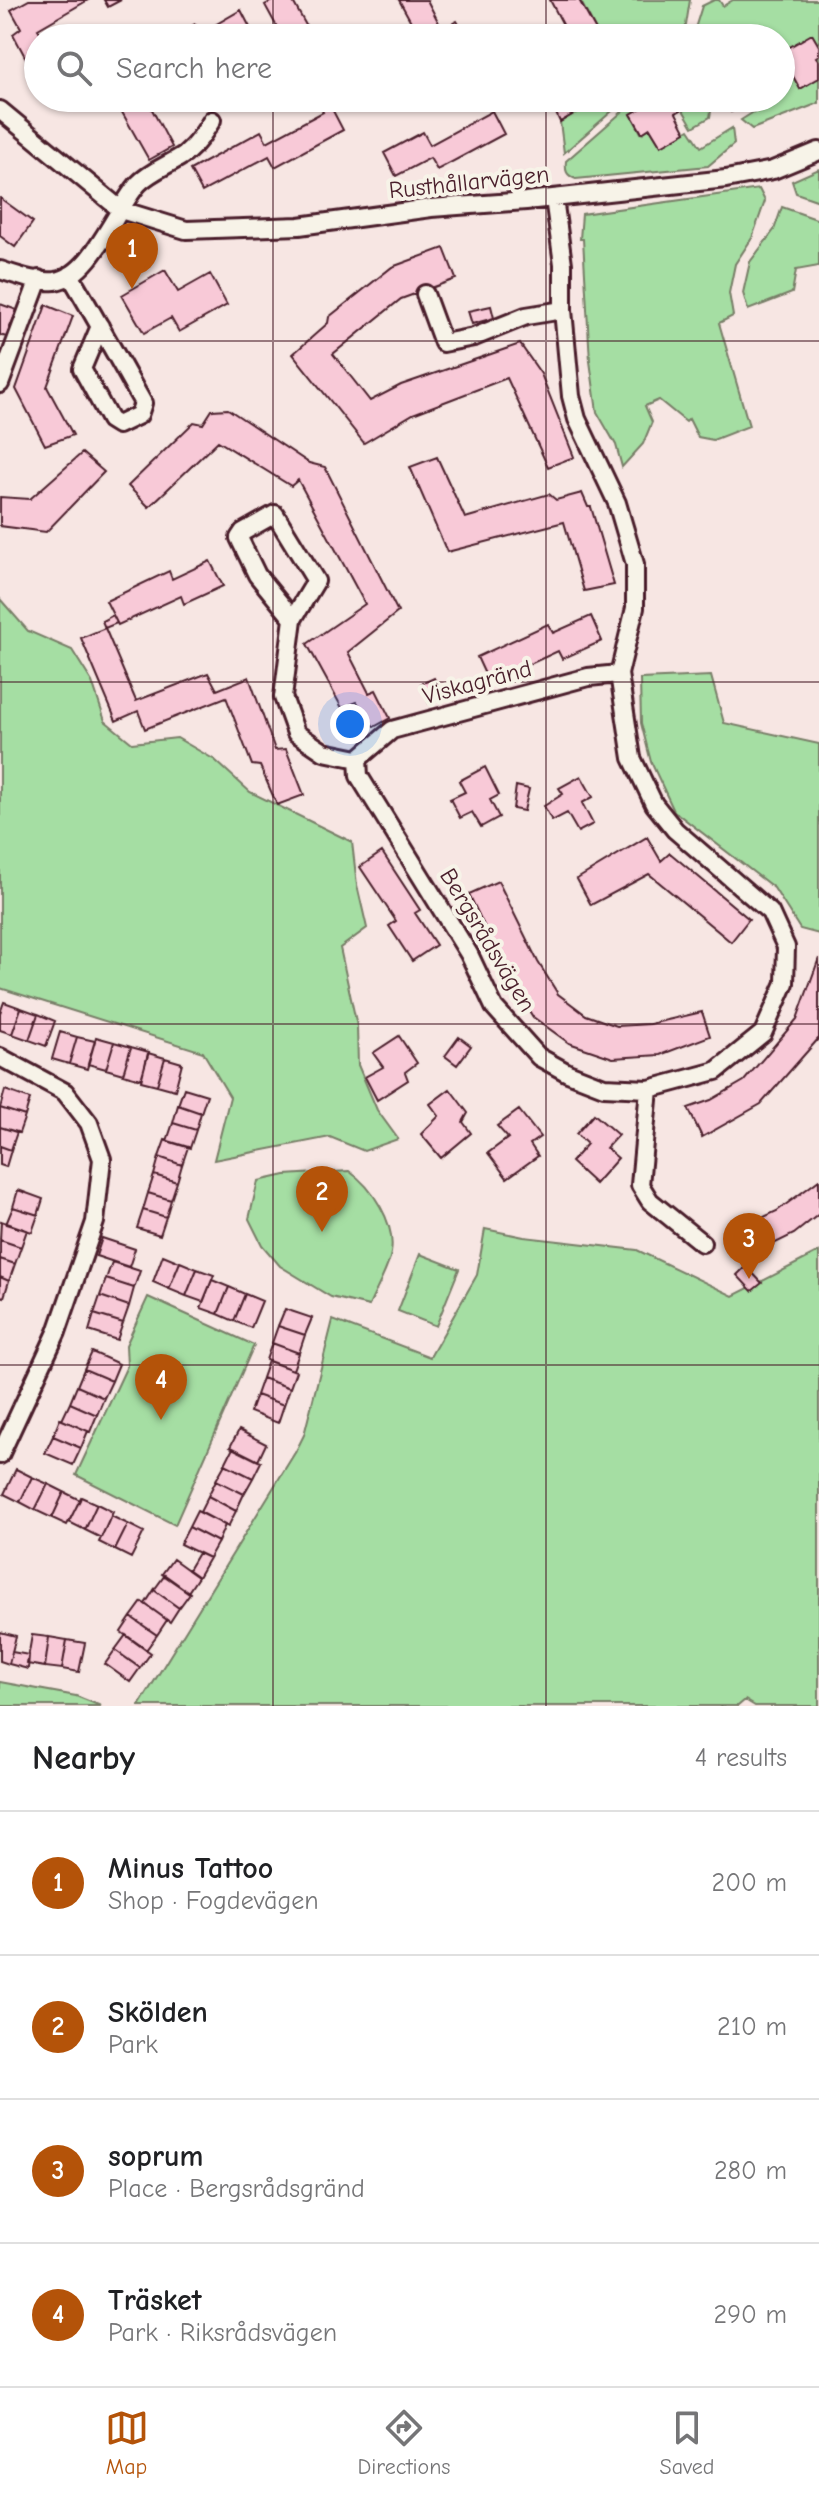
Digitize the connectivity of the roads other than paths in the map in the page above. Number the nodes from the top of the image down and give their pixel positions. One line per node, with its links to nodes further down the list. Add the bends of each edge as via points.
1 (0, 110): 5 (street, Rusthållarvägen)
2 (212, 120): 5 (street, via 185,154 139,183)
3 (819, 151): 4 (street, Rusthållarvägen, via 756,174)
4 (554, 198): 5 (street, Rusthållarvägen, via 299,226 186,230); 10 (street, Bergsrådsvägen)
5 (121, 210): 7 (street)
6 (0, 270): 8 (street)
7 (70, 275): 8 (street); 11 (street)
8 (39, 279): 12 (street)
9 (425, 294): 10 (street, via 443,343 526,316)
10 (563, 310): 14 (street, Bergsrådsvägen, via 577,419 617,503 635,564 635,608)
11 (100, 326): 11 (street, via 143,403 139,415 118,425 110,420 82,369)
12 (0, 384)
13 (293, 619): 13 (street, via 257,575 239,538 275,514 316,581); 15 (street, via 283,697 296,733 324,752)
14 (619, 674): 15 (street, Viskagränd, via 588,677 392,730); 17 (street, Bergsrådsvägen, via 632,758 654,804 675,830 770,912 786,947 785,983 763,1033 716,1071)
15 (358, 759): 17 (street, Bergsrådsvägen, via 359,776 469,954 501,1017 539,1057 568,1073 604,1087)
16 (0, 1057): 19 (street, via 65,1092 89,1123 102,1159 95,1222 57,1332)
17 (649, 1089): 18 (street, via 640,1185 650,1201)
18 (702, 1243)
19 (0, 1455)

